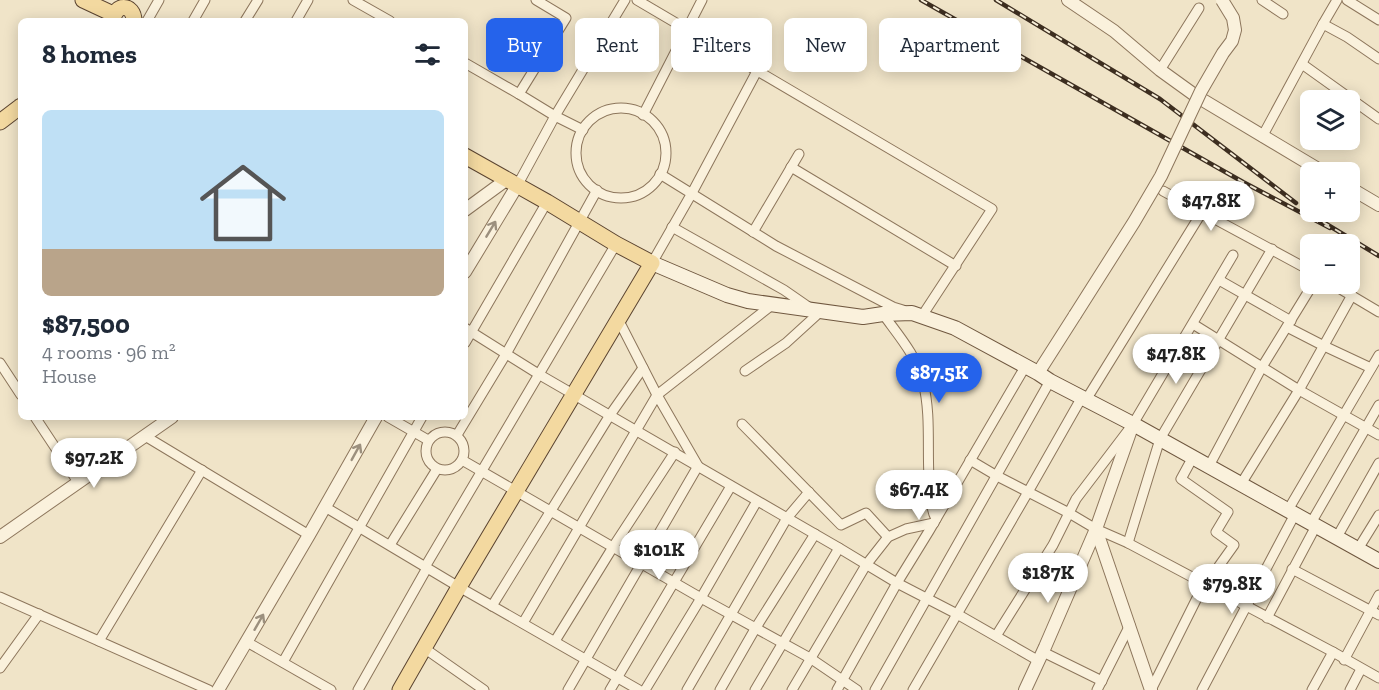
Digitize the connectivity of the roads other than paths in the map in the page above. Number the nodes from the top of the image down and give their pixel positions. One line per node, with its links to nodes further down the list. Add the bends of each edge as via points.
1 (68, 0): 15 (main road)
2 (159, 0): 22 (street)
3 (205, 0): 23 (street)
4 (258, 0): 24 (street)
5 (308, 0): 25 (street)
6 (536, 0): 38 (street, via 566,18)
7 (625, 0): 41 (street)
8 (637, 0): 28 (street)
9 (702, 0): 27 (street)
10 (1068, 0): 35 (street, via 1114,31)
11 (1222, 0): 91 (street, bridge, via 1233,18 1232,41 1123,240 1076,315)
12 (1262, 0): 17 (street)
13 (1337, 0): 30 (street)
14 (1347, 0): 29 (street)
15 (84, 1): 21 (main road)
16 (359, 2): 26 (street)
17 (1275, 4): 20 (street)
18 (1199, 8): 35 (street)
19 (132, 10): 21 (main road, via 118,9)
20 (1283, 14)
21 (113, 18)
22 (149, 18)
23 (195, 18)
24 (247, 18)
25 (298, 18)
26 (385, 18)
27 (693, 18)
28 (671, 20)
29 (1379, 20)
30 (1323, 24): 31 (street); 33 (street)
31 (1379, 59)
32 (671, 61): 40 (street)
33 (1302, 64): 42 (street); 45 (street)
34 (468, 65): 38 (street)
35 (1160, 70): 45 (street)
36 (756, 72): 54 (street)
37 (759, 72): 69 (street, via 993,209)
38 (519, 94): 41 (street)
39 (18, 107): 43 (main road)
40 (643, 115): 44 (street, via 623,108 609,110 596,115); 50 (street, via 659,129 664,142 666,156)
41 (555, 116): 44 (street); 51 (street)
42 (1379, 119)
43 (0, 122)
44 (583, 130): 52 (street, via 576,150 577,164)
45 (1262, 137): 48 (street)
46 (799, 154): 49 (street)
47 (468, 158): 51 (main road)
48 (1306, 162)
49 (791, 167): 62 (street); 69 (street)
50 (660, 174): 52 (street, via 644,191 631,197 617,198); 54 (street)
51 (512, 183): 56 (main road); 58 (street); 68 (street, one-way to 51)
52 (597, 190): 60 (street)
53 (1163, 191): 59 (street)
54 (692, 194): 61 (street); 62 (street)
55 (1360, 194): 57 (street)
56 (546, 202): 60 (main road); 82 (street)
57 (1379, 205)
58 (468, 208)
59 (1202, 212): 64 (street); 99 (street)
60 (579, 223): 63 (main road); 85 (street)
61 (672, 227): 66 (street); 75 (street)
62 (753, 232): 78 (street, via 893,307)
63 (616, 244): 66 (main road); 93 (street)
64 (1272, 249): 67 (street); 73 (street)
65 (1233, 255): 70 (street)
66 (652, 263): 74 (main road, via 727,296); 79 (main road)
67 (1300, 265)
68 (468, 266)
69 (956, 266): 78 (street)
70 (1219, 280): 73 (street); 80 (street)
71 (1307, 294): 81 (street)
72 (1352, 295): 76 (street); 84 (street)
73 (1245, 296): 81 (street); 83 (street)
74 (772, 305): 75 (main road); 97 (street)
75 (818, 311): 77 (main road, via 863,317); 92 (street, via 786,343)
76 (1379, 312)
77 (884, 314): 78 (main road); 144 (street, via 916,362 923,382)
78 (917, 315): 91 (main road, via 955,328)
79 (618, 320): 89 (street); 98 (main road)
80 (1192, 324): 83 (street); 111 (street)
81 (1289, 324): 84 (street); 88 (street)
82 (468, 330): 85 (street)
83 (1218, 340): 88 (street); 118 (street)
84 (1324, 346): 90 (street); 96 (street)
85 (506, 354): 93 (street); 103 (street)
86 (1379, 355): 90 (street)
87 (0, 363): 95 (street)
88 (1262, 367): 96 (street); 126 (street)
89 (643, 368): 97 (street); 101 (street)
90 (1371, 368): 102 (street)
91 (1031, 370): 94 (main road); 123 (street)
92 (745, 371)
93 (540, 375): 98 (street); 129 (street)
94 (1050, 381): 99 (main road); 130 (street)
95 (18, 390)
96 (1299, 390): 102 (street); 132 (street)
97 (657, 394): 113 (street); 125 (street)
98 (574, 395): 101 (street); 134 (main road)
99 (1084, 399): 111 (main road); 136 (street)
100 (1379, 405): 112 (street)
101 (610, 415): 113 (street); 139 (street)
102 (1343, 415): 112 (street); 140 (street)
103 (468, 417)
104 (37, 420): 131 (street)
105 (168, 420): 117 (street)
106 (374, 420): 138 (street, one-way to 106)
107 (394, 420): 114 (street)
108 (420, 420): 114 (street)
109 (466, 420): 115 (street)
110 (742, 424): 135 (street)
111 (1133, 424): 118 (main road); 141 (street); 148 (street)
112 (1366, 427): 116 (street); 145 (street)
113 (636, 430): 120 (street); 147 (street)
114 (414, 431): 119 (street); 146 (street)
115 (457, 435): 119 (street, via 444,431); 122 (street, via 464,447)
116 (1379, 435)
117 (145, 436): 128 (street); 131 (street)
118 (1160, 439): 121 (main road); 154 (street)
119 (428, 440): 127 (street, via 426,457)
120 (675, 452): 125 (street); 156 (street)
121 (1193, 457): 126 (main road); 168 (street, via 1181,479 1228,512 1216,532 1234,545 1220,566 1229,572)
122 (462, 460): 127 (street, via 452,469); 129 (street)
123 (970, 460): 130 (street); 144 (street)
124 (1379, 463): 153 (street)
125 (698, 466): 133 (street); 160 (street)
126 (1209, 466): 132 (main road)
127 (437, 469): 155 (street)
128 (202, 470): 150 (street); 185 (street)
129 (482, 473): 134 (street); 162 (street)
130 (997, 476): 136 (street); 172 (street)
131 (78, 482): 151 (street)
132 (1241, 484): 140 (main road)
133 (731, 486): 137 (street); 164 (street)
134 (516, 492): 139 (street); 167 (main road)
135 (809, 492): 143 (street); 152 (street, via 842,525 866,513)
136 (1028, 492): 141 (street); 177 (street)
137 (757, 501): 143 (street); 171 (street)
138 (325, 507): 146 (street); 150 (street)
139 (550, 511): 147 (street); 173 (street)
140 (1292, 512): 145 (main road); 174 (street)
141 (1069, 513): 148 (street); 184 (street)
142 (1379, 515): 158 (street)
143 (787, 518): 149 (street); 178 (street)
144 (935, 521): 152 (street); 165 (street)
145 (1314, 524): 153 (main road); 163 (street)
146 (360, 528): 155 (street); 195 (street)
147 (579, 528): 156 (street); 181 (street)
148 (1096, 529): 154 (street); 182 (street); 191 (street)
149 (815, 534): 157 (street); 183 (street)
150 (309, 535): 187 (street, one-way to 150)
151 (0, 537)
152 (888, 537): 161 (street)
153 (1337, 537): 158 (main road)
154 (1128, 543): 166 (street)
155 (390, 545): 162 (street)
156 (613, 547): 160 (street); 186 (street)
157 (839, 548): 161 (street); 188 (street)
158 (1358, 549): 159 (main road)
159 (1379, 561)
160 (641, 563): 164 (street); 193 (street)
161 (866, 565): 165 (street); 192 (street)
162 (426, 568): 167 (street); 205 (street)
163 (1292, 569): 175 (street); 180 (street)
164 (674, 583): 171 (street); 198 (street)
165 (897, 583): 172 (street); 200 (street)
166 (1204, 584): 168 (street); 221 (street)
167 (459, 587): 173 (street); 189 (main road)
168 (1218, 592): 174 (street)
169 (1379, 595): 175 (street)
170 (0, 597): 176 (street)
171 (701, 598): 178 (street); 211 (street)
172 (927, 599): 177 (street); 218 (street)
173 (492, 606): 181 (street)
174 (1246, 607): 180 (street); 222 (street)
175 (1370, 610): 179 (street); 194 (street)
176 (39, 614): 185 (street); 196 (street)
177 (957, 614): 184 (street); 219 (street)
178 (732, 615): 183 (street); 212 (street)
179 (1379, 615)
180 (1267, 618): 190 (street)
181 (523, 623): 186 (street)
182 (1130, 625): 201 (street); 221 (street)
183 (755, 629): 188 (street); 213 (street)
184 (996, 636): 191 (street)
185 (99, 641): 202 (street)
186 (555, 641): 193 (street)
187 (247, 642): 195 (street); 203 (street)
188 (782, 644): 192 (street); 214 (street)
189 (424, 648): 206 (main road); 207 (street)
190 (1333, 652): 194 (street); 223 (street)
191 (1041, 656): 201 (street); 220 (street)
192 (810, 658): 200 (street); 215 (street)
193 (586, 659): 198 (street); 208 (street)
194 (1344, 660): 197 (street)
195 (283, 662): 204 (street)
196 (0, 669)
197 (1361, 669): 199 (street); 224 (street)
198 (617, 677): 209 (street); 210 (street)
199 (1379, 678)
200 (843, 680): 216 (street); 217 (street)
201 (1100, 686)
202 (209, 690)
203 (219, 690)
204 (332, 690)
205 (358, 690)
206 (400, 690)
207 (484, 690)
208 (568, 690)
209 (610, 690)
210 (639, 690)
211 (645, 690)
212 (687, 690)
213 (720, 690)
214 (755, 690)
215 (792, 690)
216 (837, 690)
217 (857, 690)
218 (875, 690)
219 (912, 690)
220 (1025, 690)
221 (1151, 690)
222 (1202, 690)
223 (1312, 690)
224 (1350, 690)

